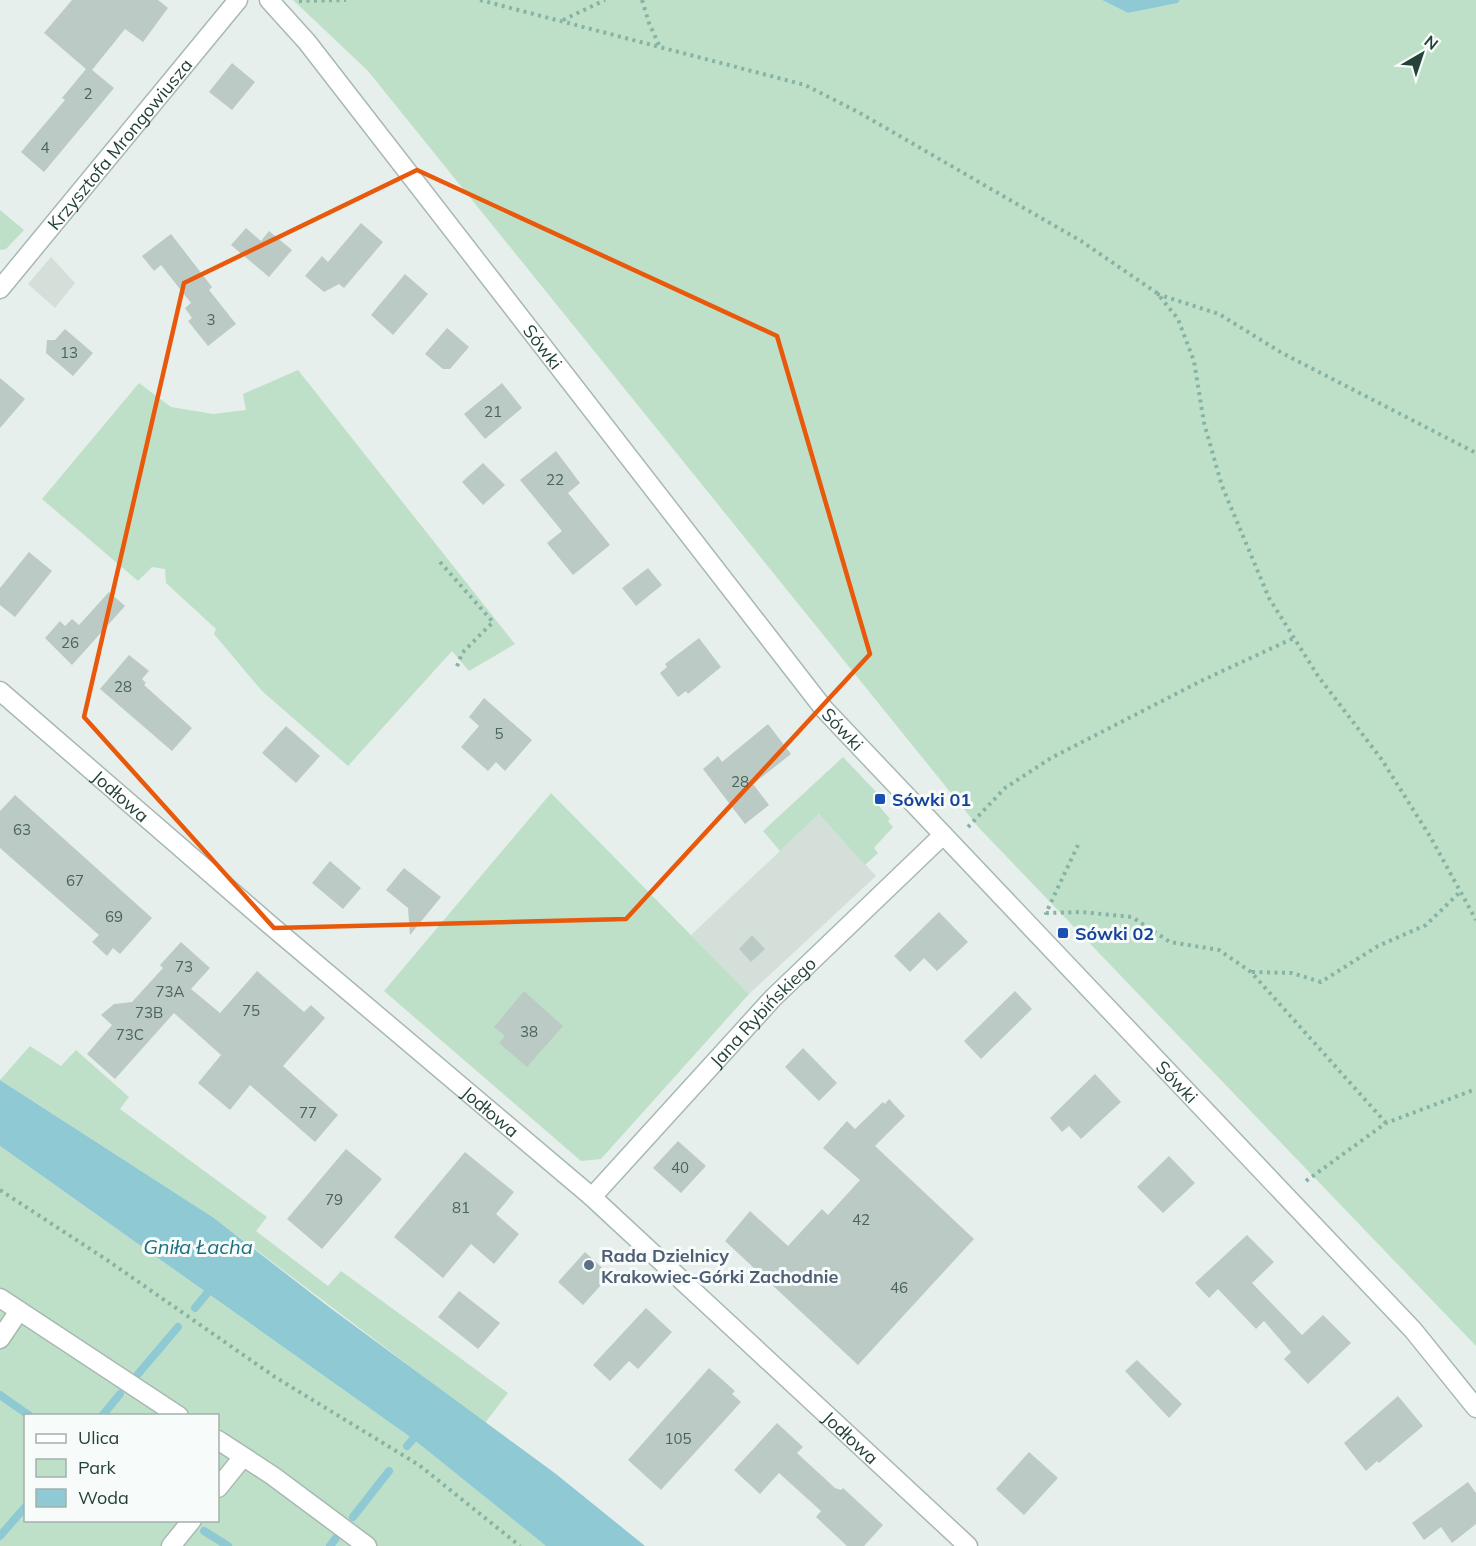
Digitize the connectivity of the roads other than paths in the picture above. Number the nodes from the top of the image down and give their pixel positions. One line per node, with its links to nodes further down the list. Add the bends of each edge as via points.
1 (238, 0): 3 (street, Krzysztofa Mrongowiusza)
2 (269, 0): 5 (street, Sówki, via 307,42 824,709)
3 (0, 289)
4 (0, 691): 6 (street, Jodłowa)
5 (942, 836): 6 (street, Jana Rybińskiego, via 773,998); 10 (street, Sówki, via 1065,960 1413,1330)
6 (592, 1197): 18 (street, Jodłowa)
7 (0, 1298): 8 (street)
8 (19, 1311): 9 (street); 11 (street)
9 (0, 1339)
10 (1476, 1408)
11 (175, 1414)
12 (219, 1441): 13 (street)
13 (243, 1457): 14 (street); 17 (street)
14 (219, 1487)
15 (191, 1522): 16 (street)
16 (171, 1546)
17 (367, 1546)
18 (968, 1546)

